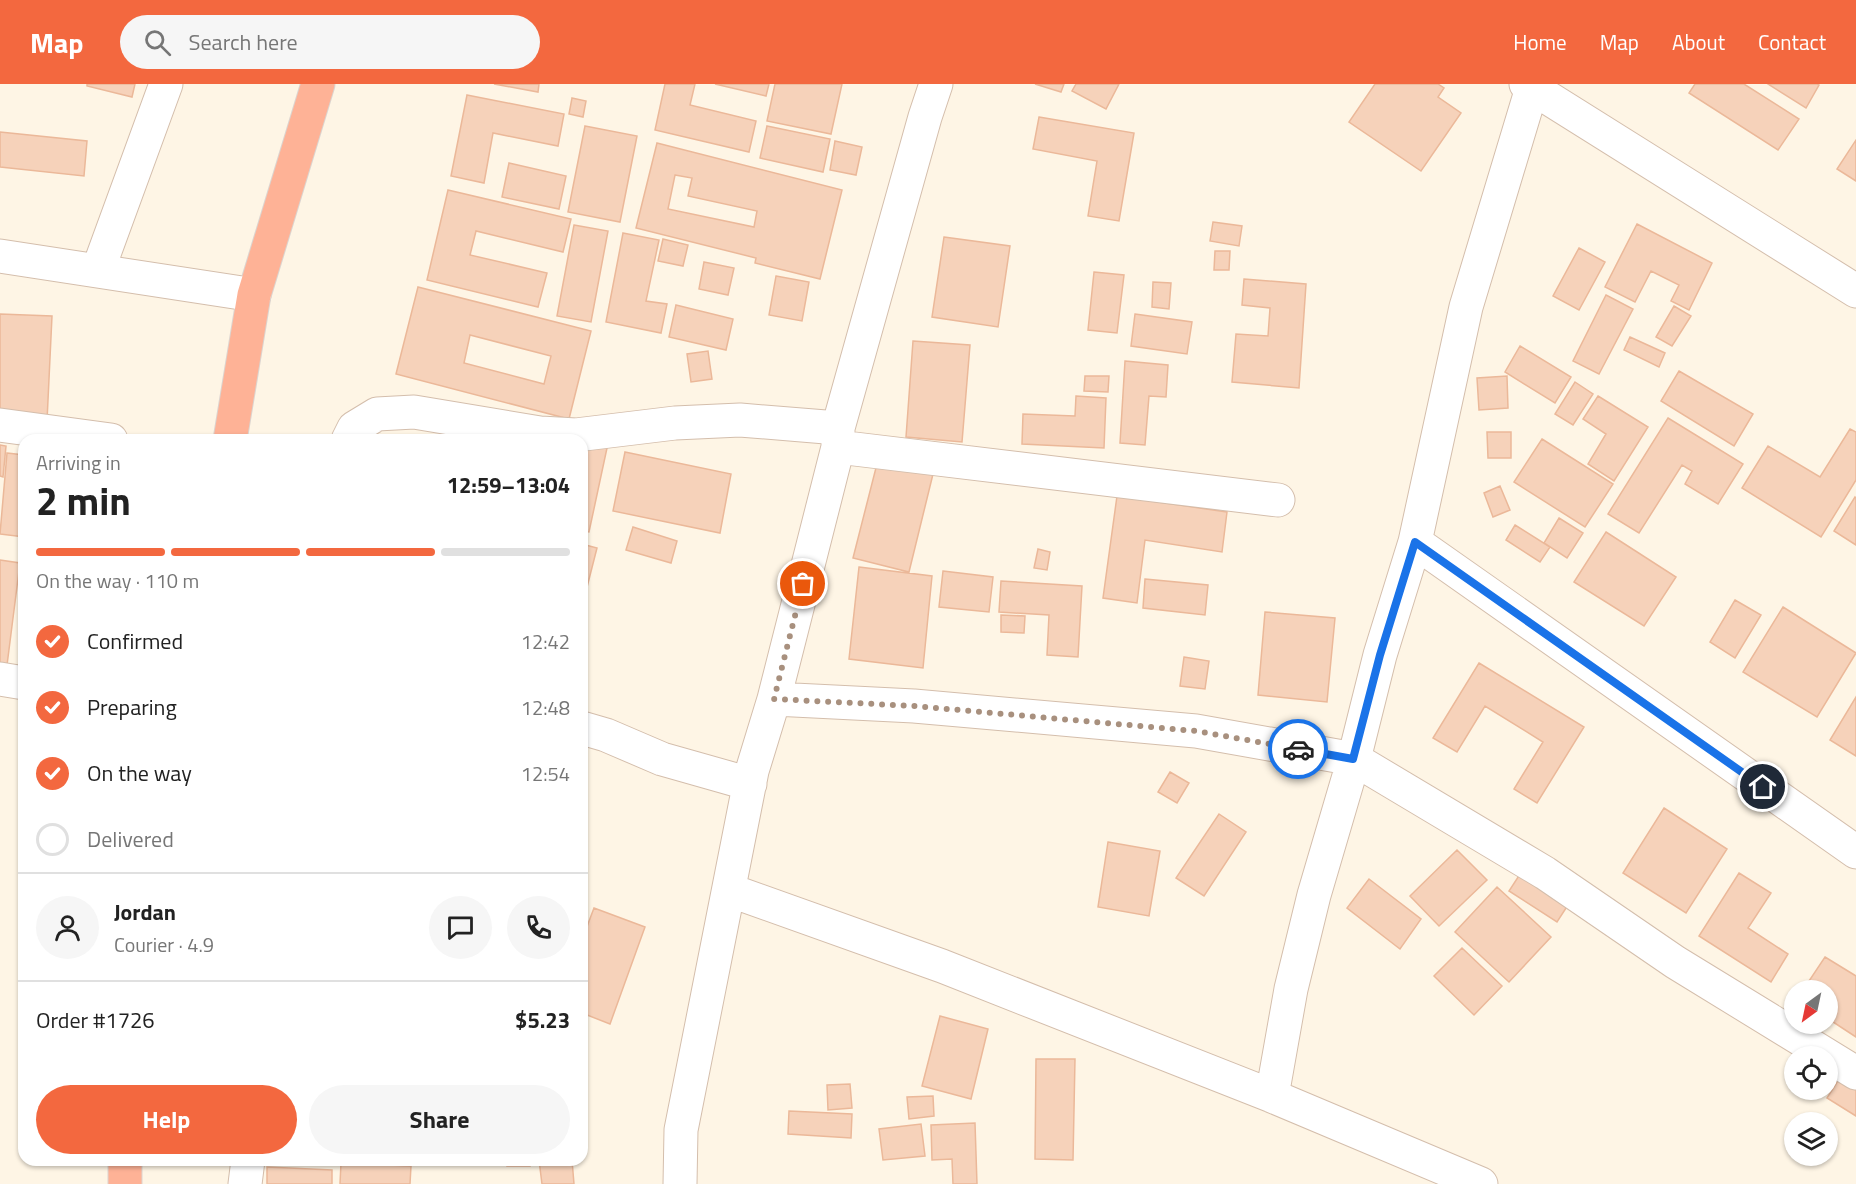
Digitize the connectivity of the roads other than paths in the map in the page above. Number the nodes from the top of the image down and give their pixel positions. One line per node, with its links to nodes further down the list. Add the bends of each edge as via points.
1 (166, 84): 6 (street)
2 (318, 84): 8 (highway)
3 (936, 84): 15 (street)
4 (1529, 86): 7 (street); 17 (street, via 1466,306)
5 (0, 256): 6 (street)
6 (98, 270): 8 (street)
7 (1856, 291)
8 (254, 295): 11 (highway)
9 (0, 424): 10 (street)
10 (69, 434)
11 (231, 434)
12 (351, 434): 13 (street, via 377,414 414,412)
13 (558, 434)
14 (584, 434): 15 (street, via 740,420)
15 (838, 437): 16 (street); 20 (street)
16 (1278, 500)
17 (1415, 542): 22 (street); 24 (street)
18 (0, 679): 19 (street)
19 (18, 682)
20 (774, 699): 22 (street, via 914,706 1196,731); 23 (street)
21 (588, 730): 23 (street, via 662,759)
22 (1353, 759): 26 (street, via 1545,873 1675,962); 27 (street, via 1311,905)
23 (750, 784): 25 (street)
24 (1856, 852)
25 (729, 890): 27 (street, via 942,966); 33 (street, via 681,1130)
26 (1856, 1073)
27 (1272, 1096): 30 (street)
28 (126, 1166): 31 (highway)
29 (247, 1166): 32 (street)
30 (1445, 1178): 34 (street)
31 (125, 1184)
32 (245, 1184)
33 (680, 1184)
34 (1481, 1184)

